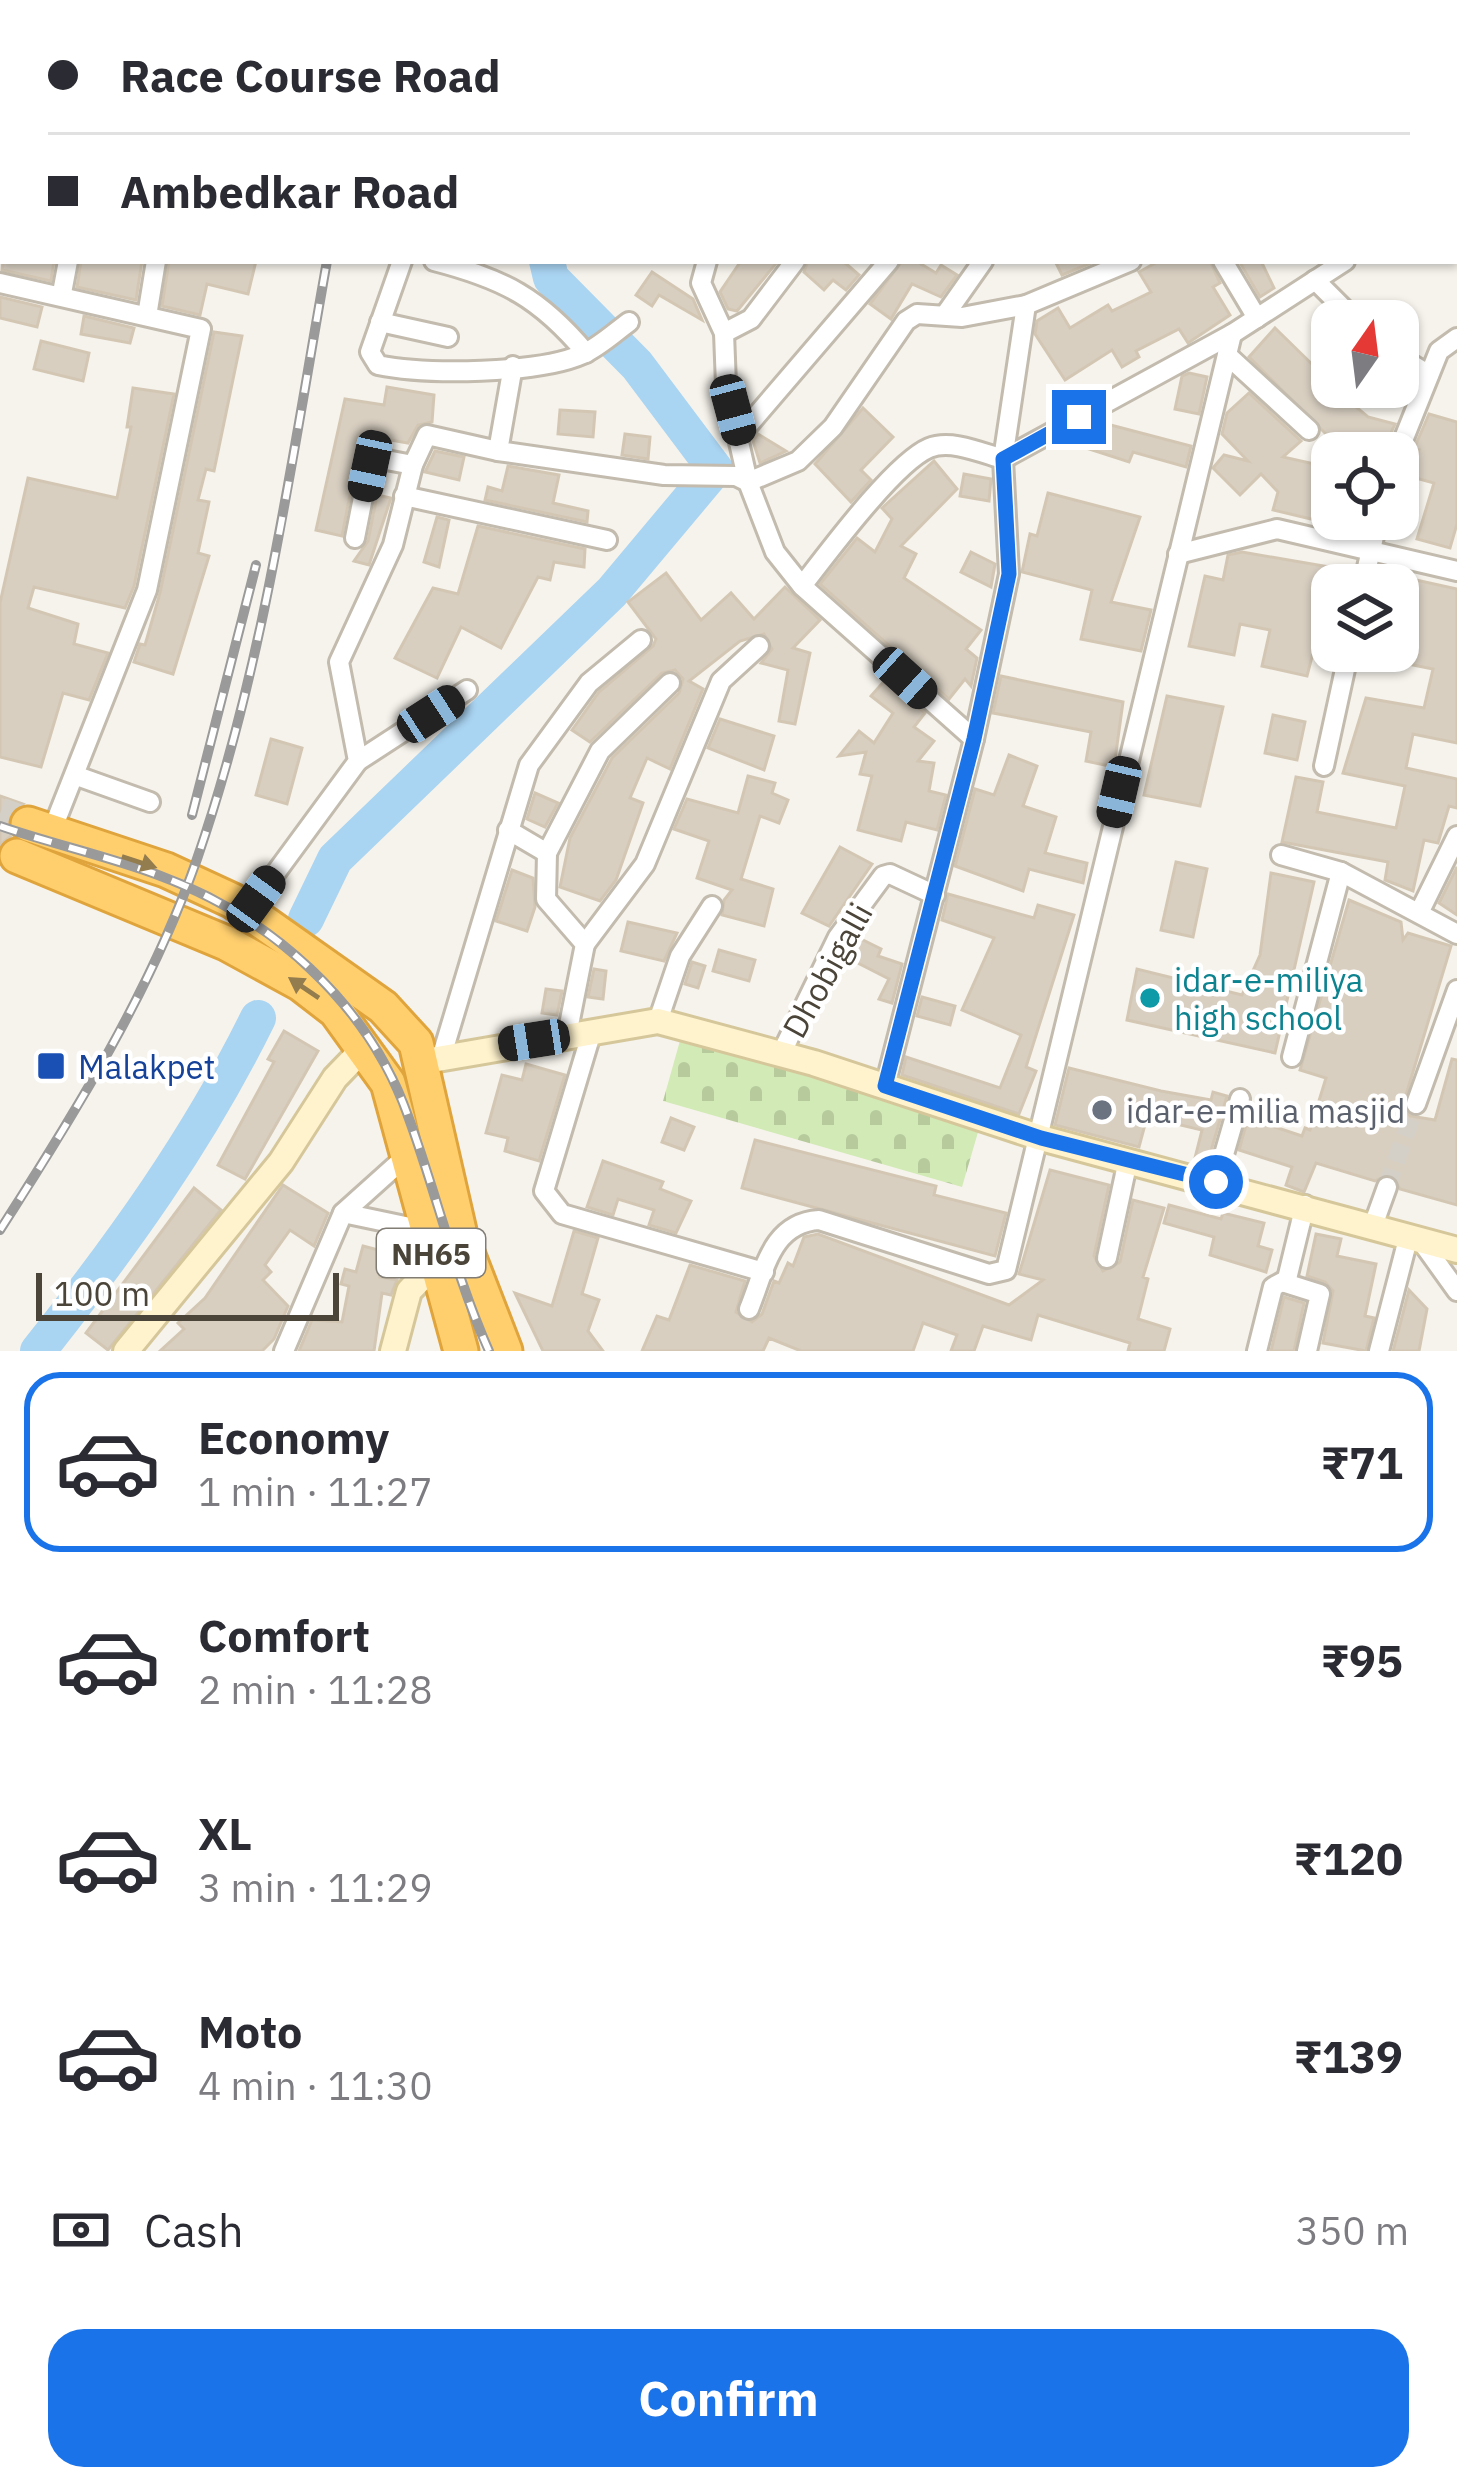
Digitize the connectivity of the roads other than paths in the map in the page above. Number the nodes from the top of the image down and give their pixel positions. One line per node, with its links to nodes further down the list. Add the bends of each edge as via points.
1 (67, 264): 14 (street)
2 (156, 264): 18 (street)
3 (401, 264): 20 (street)
4 (443, 264): 26 (street, via 522,292)
5 (706, 264): 22 (street, via 700,283)
6 (793, 264): 22 (street, via 751,319)
7 (886, 264): 33 (street)
8 (981, 264): 17 (street)
9 (1124, 264): 16 (street)
10 (1225, 264): 19 (street)
11 (1340, 264): 12 (street)
12 (1315, 280): 15 (street); 19 (street)
13 (0, 283): 14 (street)
14 (62, 293): 18 (street)
15 (1335, 300)
16 (1026, 305): 17 (street); 35 (street)
17 (945, 315): 37 (street, via 906,321 833,427 798,460)
18 (147, 316): 55 (street, via 201,329 147,590)
19 (1256, 318): 23 (street)
20 (380, 322): 24 (street); 28 (street, via 370,352 378,365)
21 (629, 322): 26 (street)
22 (724, 333): 33 (street, via 726,385)
23 (1232, 334): 27 (street); 35 (street)
24 (448, 337)
25 (1457, 338): 30 (street, via 1439,351)
26 (586, 352): 28 (street)
27 (1227, 355): 31 (street); 43 (street)
28 (513, 366): 34 (street)
29 (1419, 369): 30 (street)
30 (1429, 375): 32 (street)
31 (1310, 430)
32 (1406, 432)
33 (740, 436): 37 (street)
34 (498, 451): 36 (street, via 427,435); 37 (street)
35 (1003, 459): 46 (street, via 929,448); 52 (street, via 1009,574)
36 (412, 465): 38 (street); 39 (street, via 381,459 370,466)
37 (742, 479): 46 (street, via 775,552)
38 (404, 496): 40 (street); 53 (street, via 392,545 339,662)
39 (355, 538)
40 (607, 540)
41 (1373, 540): 42 (street)
42 (1370, 551): 43 (street, via 1277,529); 44 (street); 45 (street)
43 (1178, 554): 80 (street)
44 (1367, 564)
45 (1457, 571)
46 (802, 586): 52 (street)
47 (640, 640): 58 (street, via 590,683 529,764)
48 (758, 646): 69 (street, via 721,681 645,865)
49 (1344, 672): 54 (street)
50 (670, 683): 60 (street, via 600,751)
51 (467, 691): 53 (street)
52 (974, 739): 64 (street)
53 (358, 761): 66 (street)
54 (1324, 766)
55 (77, 776): 56 (street); 57 (street)
56 (150, 802)
57 (39, 828): 66 (highway, NH65, one-way to 66, via 166,870)
58 (508, 830): 60 (street); 76 (street)
59 (1457, 836): 67 (street)
60 (547, 853): 69 (street, via 546,899)
61 (1281, 855): 63 (street)
62 (17, 856): 73 (highway, NH65, one-way to 62, via 336,1011 301,984 181,922)
63 (1342, 872): 67 (street); 75 (street)
64 (935, 895): 74 (street, Dhobigalli, via 884,876 838,937); 77 (street)
65 (712, 906): 71 (street, via 680,956)
66 (247, 912): 76 (highway, NH65, via 383,1007)
67 (1419, 914): 68 (street)
68 (1457, 934)
69 (585, 944): 72 (street)
70 (1457, 990): 79 (street)
71 (658, 1021): 72 (street); 74 (street)
72 (580, 1033): 76 (street); 93 (street, via 544,1191 562,1214)
73 (364, 1048): 81 (highway, NH65, via 388,1083); 98 (street)
74 (782, 1054): 77 (street)
75 (1292, 1057)
76 (431, 1058): 103 (highway, NH65, via 460,1235)
77 (885, 1086): 80 (street)
78 (1240, 1099): 83 (street)
79 (1416, 1104)
80 (1041, 1138): 82 (street); 93 (street, via 1006,1270 967,1269 819,1220 789,1226)
81 (411, 1152): 86 (street); 88 (highway, NH65)
82 (1128, 1160): 83 (street); 91 (street)
83 (1216, 1182): 85 (street)
84 (1387, 1186): 87 (street)
85 (1304, 1205): 87 (street); 94 (street)
86 (343, 1213): 88 (street); 97 (street)
87 (1375, 1223): 89 (street)
88 (424, 1230): 92 (highway, NH65)
89 (1414, 1236): 90 (street); 95 (street); 106 (street)
90 (1457, 1250)
91 (1107, 1258)
92 (434, 1265): 101 (street, via 409,1291); 102 (highway, NH65)
93 (764, 1271): 96 (street)
94 (1286, 1283): 104 (street, via 1273,1287); 105 (street, via 1320,1294)
95 (1457, 1291)
96 (749, 1309)
97 (290, 1329): 99 (street); 100 (street)
98 (126, 1351)
99 (272, 1351)
100 (284, 1351)
101 (393, 1351)
102 (461, 1351)
103 (505, 1351)
104 (1257, 1351)
105 (1307, 1351)
106 (1379, 1351)

